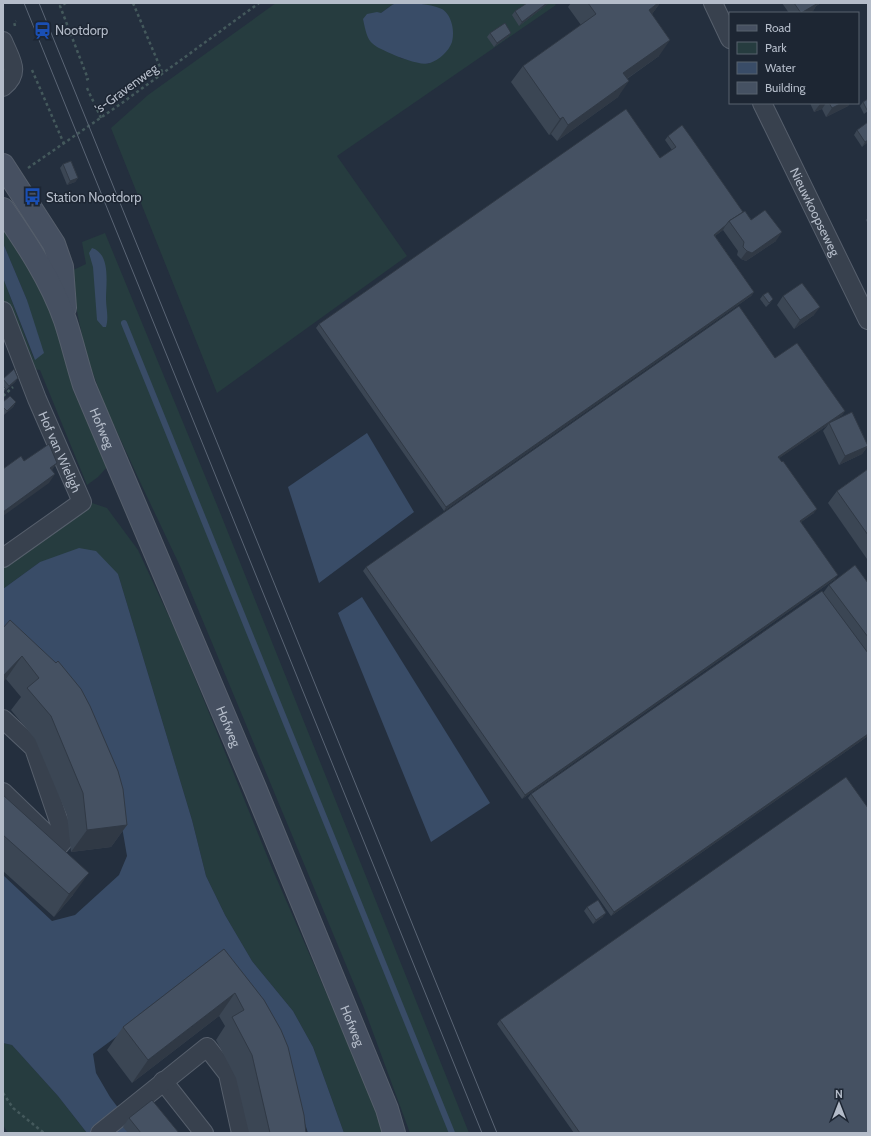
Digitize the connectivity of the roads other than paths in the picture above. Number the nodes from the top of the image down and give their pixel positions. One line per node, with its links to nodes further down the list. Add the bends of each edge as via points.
1 (712, 3): 2 (street)
2 (729, 37)
3 (3, 40): 4 (street, via 14,72 10,81)
4 (3, 87)
5 (762, 104): 10 (street, Nieuwkoopseweg)
6 (8, 172): 9 (main road, Hofweg, via 54,244 62,267)
7 (3, 209): 9 (main road, Hofweg, via 45,274)
8 (3, 311): 11 (street, Hof van Wieligh, via 37,399 82,502)
9 (65, 320): 18 (main road, Hofweg, via 87,391 258,796 387,1109)
10 (868, 320)
11 (3, 558)
12 (3, 719): 13 (street, via 34,748 65,839 59,846)
13 (3, 792)
14 (163, 1081): 15 (street); 16 (street); 17 (street, via 207,1047 228,1074)
15 (100, 1133)
16 (204, 1133)
17 (240, 1133)
18 (394, 1133)

